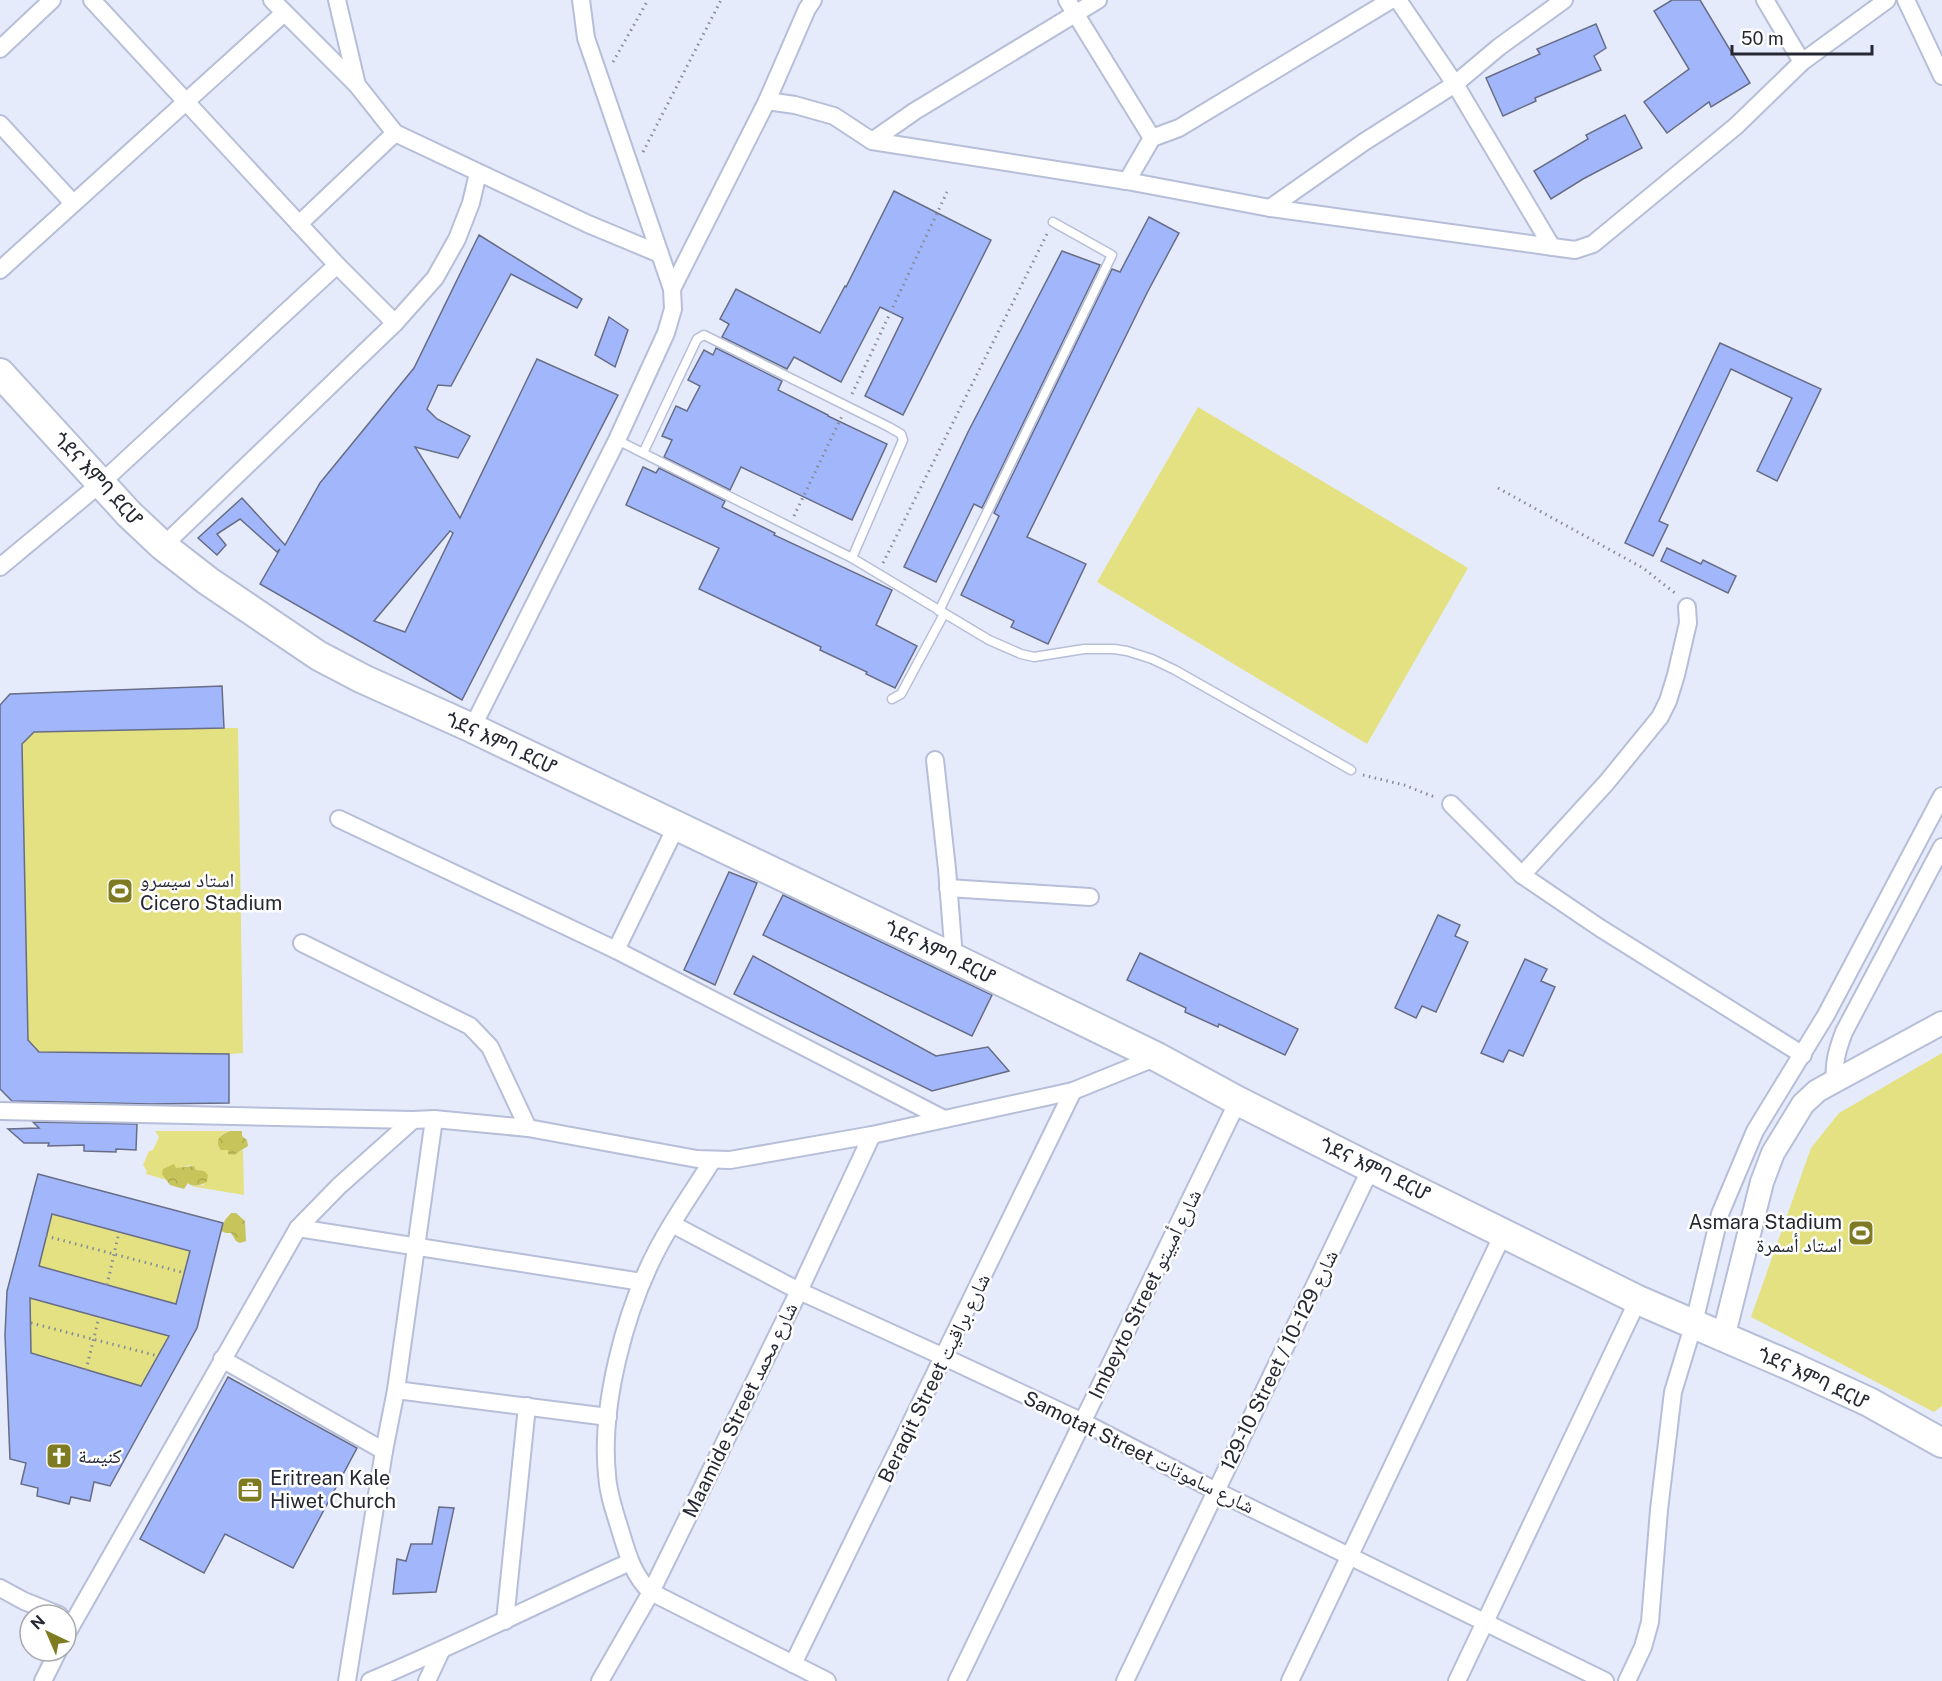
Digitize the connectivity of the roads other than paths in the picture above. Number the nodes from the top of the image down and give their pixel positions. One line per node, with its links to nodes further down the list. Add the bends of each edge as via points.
1 (52, 0): 16 (street)
2 (92, 0): 21 (street)
3 (272, 0): 15 (street)
4 (337, 0): 20 (street)
5 (580, 0): 34 (street, via 586,38)
6 (813, 0): 22 (street)
7 (1098, 0): 14 (street)
8 (1391, 0): 25 (street, via 1179,128)
9 (1398, 0): 19 (street)
10 (1564, 0): 19 (street)
11 (1765, 0): 17 (street)
12 (1887, 0): 17 (street)
13 (1906, 0): 18 (street)
14 (1072, 7): 25 (street); 26 (street)
15 (284, 13): 20 (street); 21 (street)
16 (0, 49)
17 (1802, 62): 33 (street, via 1736,126 1593,244 1575,250)
18 (1942, 76)
19 (1455, 84): 30 (street); 33 (street)
20 (357, 86): 24 (street)
21 (187, 101): 29 (street); 32 (street)
22 (766, 101): 26 (street, via 834,116); 37 (street)
23 (0, 124): 29 (street)
24 (395, 133): 27 (street); 32 (street)
25 (1152, 138): 28 (street)
26 (872, 141): 28 (street)
27 (478, 173): 34 (street); 38 (street, via 457,239 435,278)
28 (1127, 181): 30 (street)
29 (73, 203): 36 (street)
30 (1270, 208): 33 (street)
31 (1053, 222): 47 (lane, via 1112,255)
32 (299, 224): 35 (street)
33 (1552, 247)
34 (660, 254): 37 (street)
35 (337, 265): 38 (street); 42 (street)
36 (0, 270)
37 (672, 289): 40 (street, via 673,309 666,333)
38 (395, 324): 43 (street)
39 (0, 373): 42 (highway, ጎደና እምባ ደርሆ)
40 (617, 440): 41 (lane); 49 (street)
41 (643, 453): 44 (lane); 44 (lane, via 697,339 704,335 895,430 903,440)
42 (101, 483): 43 (highway, ጎደና እምባ ደርሆ); 45 (street)
43 (163, 546): 49 (highway, ጎደና እምባ ደርሆ, via 319,656)
44 (852, 558): 47 (lane)
45 (0, 567)
46 (1687, 607): 57 (street, via 1688,623 1676,675 1660,717)
47 (941, 612): 48 (lane, via 901,694); 51 (lane, via 989,640 1034,657 1099,648 1152,659)
48 (892, 699)
49 (472, 728): 55 (highway, ጎደና እምባ ደርሆ)
50 (935, 760): 58 (street)
51 (1351, 770)
52 (1942, 796): 64 (street)
53 (1451, 804): 57 (street)
54 (339, 819): 61 (street)
55 (676, 827): 61 (street); 62 (highway, ጎደና እምባ ደርሆ)
56 (1942, 847): 66 (street, via 1844,1032 1833,1068)
57 (1522, 875): 64 (street)
58 (948, 888): 59 (street); 62 (street)
59 (1090, 897)
60 (302, 944): 73 (street, via 470,1026 490,1047)
61 (616, 950): 71 (street)
62 (954, 958): 65 (highway, ጎደና እምባ ደርሆ)
63 (1942, 1023): 66 (street)
64 (1803, 1055): 84 (street, via 1755,1131 1739,1165 1720,1214)
65 (1157, 1057): 67 (street); 68 (highway, ጎደና እምባ ደርሆ)
66 (1835, 1081): 85 (street, via 1803,1104 1773,1153 1754,1210)
67 (1073, 1091): 71 (street); 86 (street, Beraqit Street شارع براقيت)
68 (1238, 1101): 76 (highway, ጎደና እምባ ደርሆ); 91 (street, Imbeyto Street شارع أمبيتو)
69 (0, 1111): 72 (street)
70 (434, 1119): 72 (street); 73 (street); 80 (street)
71 (944, 1119): 74 (street)
72 (413, 1120): 78 (street, via 339,1185)
73 (528, 1128): 75 (street)
74 (872, 1135): 75 (street); 82 (street, Maamide Street شارع محمد)
75 (712, 1161): 77 (street)
76 (1371, 1168): 79 (highway, ጎደና እምባ ደርሆ); 94 (street, 129-10 Street / شارع 129-10)
77 (672, 1224): 81 (street); 82 (street, Samotat Street شارع ساموتات)
78 (298, 1228): 80 (street); 87 (street)
79 (1504, 1232): 83 (highway, ጎደና እምባ ደርሆ); 95 (street)
80 (416, 1247): 81 (street); 88 (street)
81 (642, 1282): 90 (street, via 624,1335)
82 (799, 1291): 86 (street, Samotat Street شارع ساموتات); 98 (street, Maamide Street شارع محمد)
83 (1638, 1300): 84 (highway, ጎደና እምባ ደርሆ); 102 (street)
84 (1694, 1323): 85 (highway, ጎደና እምባ ደርሆ); 117 (street, via 1673,1392 1650,1622)
85 (1723, 1338): 92 (highway, ጎደና እምባ ደርሆ, via 1869,1402)
86 (944, 1357): 91 (street, Samotat Street شارع ساموتات); 105 (street, Beraqit Street شارع براقيت)
87 (222, 1359): 93 (street); 100 (street)
88 (396, 1390): 89 (street); 93 (street)
89 (526, 1406): 90 (street); 101 (street)
90 (608, 1417): 96 (street, via 610,1497)
91 (1083, 1422): 94 (street, Samotat Street شارع ساموتات); 112 (street, Imbeyto Street شارع أمبيتو)
92 (1942, 1443)
93 (384, 1451): 107 (street)
94 (1216, 1491): 95 (street, Samotat Street شارع ساموتات); 113 (street, 129-10 Street / شارع 129-10)
95 (1349, 1556): 102 (street, Samotat Street شارع ساموتات); 114 (street)
96 (630, 1562): 98 (street); 101 (street)
97 (0, 1588): 99 (street)
98 (651, 1592): 105 (street); 110 (street, Maamide Street شارع محمد)
99 (28, 1603)
100 (77, 1603)
101 (504, 1621): 103 (street)
102 (1485, 1624): 115 (street); 116 (street, Samotat Street شارع ساموتات)
103 (441, 1651): 108 (street); 109 (street)
104 (52, 1663): 106 (street)
105 (794, 1664): 111 (street)
106 (43, 1681)
107 (346, 1681)
108 (370, 1681)
109 (427, 1681)
110 (600, 1681)
111 (827, 1681)
112 (957, 1681)
113 (1125, 1681)
114 (1290, 1681)
115 (1457, 1681)
116 (1605, 1681)
117 (1627, 1681)

